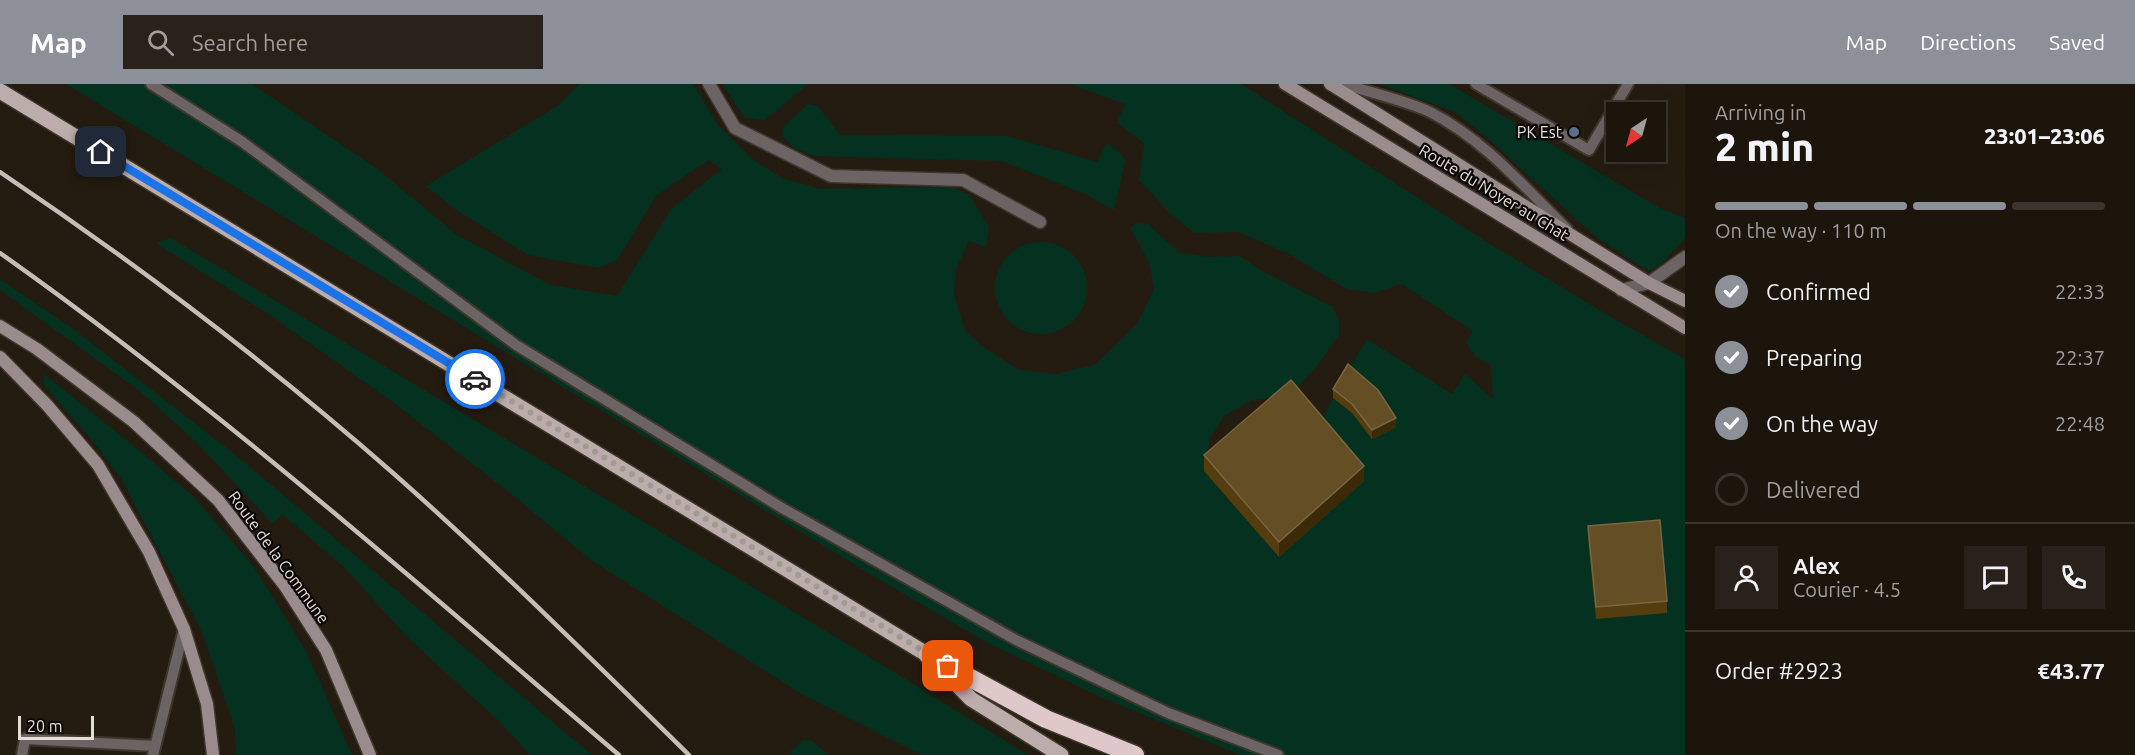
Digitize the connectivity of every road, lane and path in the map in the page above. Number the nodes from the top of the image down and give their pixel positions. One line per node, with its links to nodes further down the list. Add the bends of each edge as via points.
1 (152, 84): 26 (lane, via 241,141 516,345 782,508 1016,640 1168,713)
2 (709, 84): 9 (street, via 735,128 831,176 963,180)
3 (1286, 84): 13 (main road, Route du Noyer au Chat)
4 (1330, 84): 10 (main road, Route du Noyer au Chat)
5 (1343, 84): 10 (lane, via 1428,111 1453,125 1480,143)
6 (1476, 84): 7 (lane, via 1589,150)
7 (1628, 84)
8 (0, 91): 19 (main road)
9 (1040, 222)
10 (1578, 239): 12 (main road, Route du Noyer au Chat)
11 (1685, 257): 12 (street)
12 (1649, 283): 13 (street); 14 (main road, Route du Noyer au Chat)
13 (1622, 290): 16 (main road, Route du Noyer au Chat)
14 (1685, 301)
15 (0, 326): 23 (main road, Route de la Commune, via 134,422 218,500 285,586 326,650)
16 (1685, 328)
17 (0, 357): 18 (main road, via 98,465 149,552)
18 (184, 629): 20 (lane); 22 (main road, via 207,704)
19 (928, 655): 24 (main road, via 971,699); 25 (highway, via 1046,719)
20 (154, 751): 21 (lane, via 25,739)
21 (22, 755)
22 (213, 755)
23 (370, 755)
24 (1061, 755)
25 (1135, 755)
26 (1278, 755)

